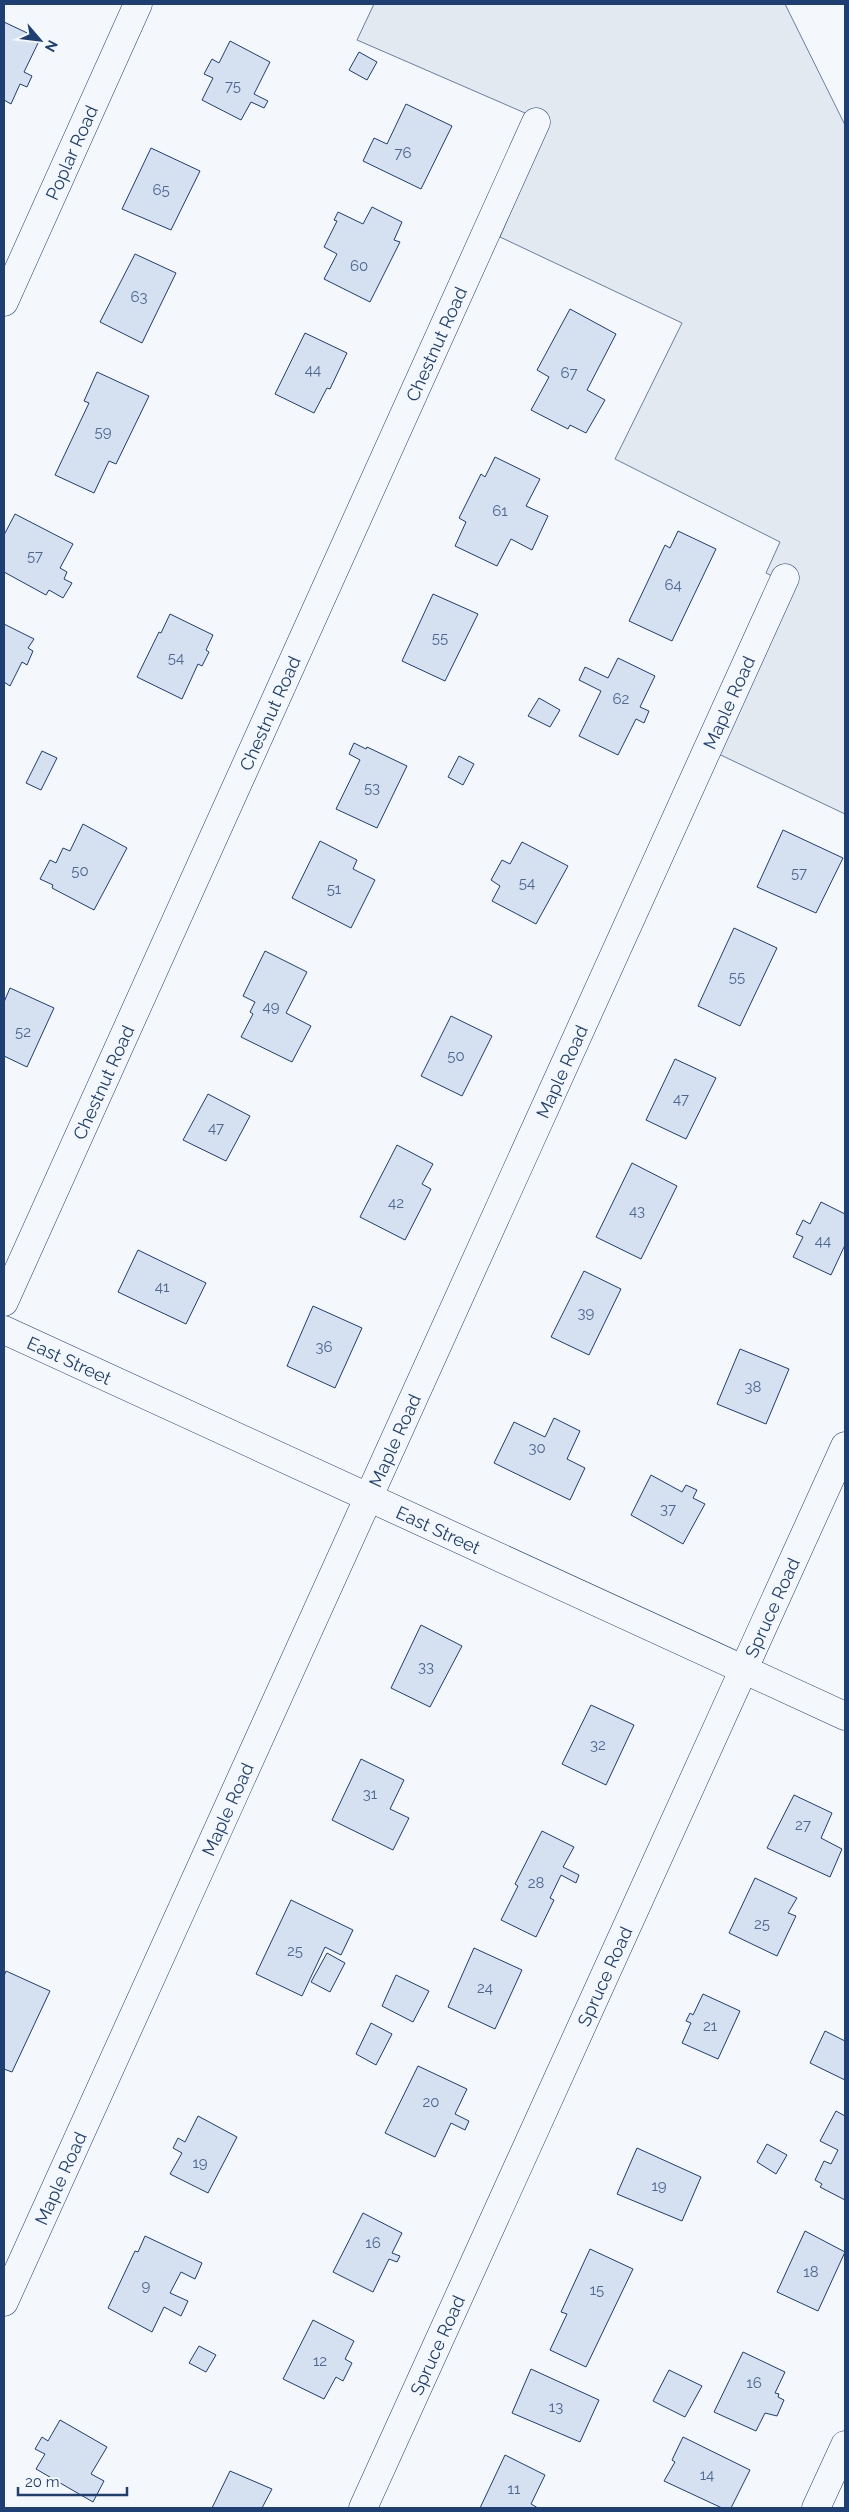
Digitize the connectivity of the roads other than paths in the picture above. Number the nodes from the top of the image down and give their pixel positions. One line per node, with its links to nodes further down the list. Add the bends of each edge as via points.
1 (138, 4): 3 (street, Poplar Road)
2 (536, 122): 5 (street, Chestnut Road)
3 (4, 302)
4 (785, 578): 8 (street, Maple Road)
5 (4, 1302)
6 (4, 1330): 8 (street, East Street)
7 (845, 1446): 9 (street, Spruce Road)
8 (369, 1498): 9 (street, East Street); 11 (street, Maple Road)
9 (744, 1670): 10 (street, East Street); 13 (street, Spruce Road)
10 (845, 1716)
11 (4, 2302)
12 (845, 2445): 14 (street)
13 (363, 2508)
14 (816, 2508)

